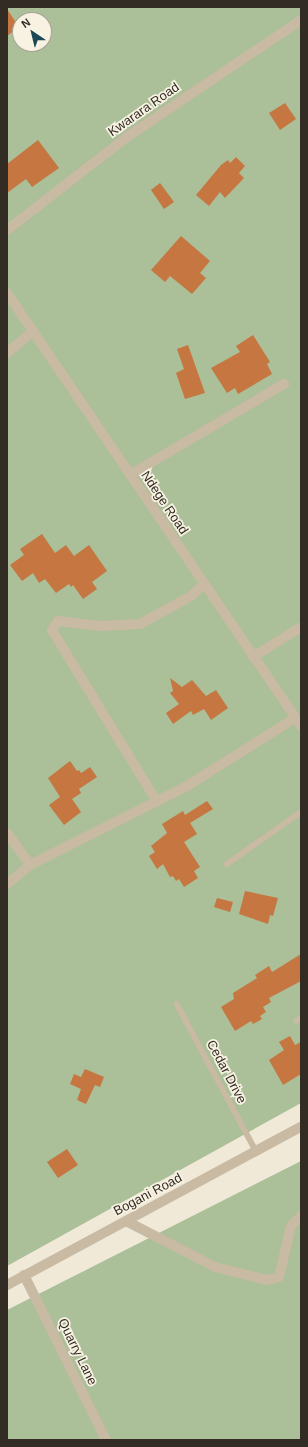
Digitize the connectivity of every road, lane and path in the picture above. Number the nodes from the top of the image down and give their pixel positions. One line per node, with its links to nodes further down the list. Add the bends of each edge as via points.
1 (301, 20): 2 (street, Kwarara Road, via 127,137)
2 (7, 230)
3 (7, 293): 4 (street, Ndege Road)
4 (33, 331): 5 (street); 7 (street, Ndege Road)
5 (7, 353)
6 (284, 384): 7 (street)
7 (130, 475): 8 (street, Ndege Road)
8 (203, 585): 10 (street, Ndege Road); 12 (street, via 191,596 140,624 99,626 58,621 52,630)
9 (301, 627): 10 (street)
10 (254, 657): 11 (street, Ndege Road)
11 (298, 722): 12 (street)
12 (157, 802): 16 (street)
13 (301, 812): 15 (lane)
14 (7, 833): 16 (street)
15 (227, 864)
16 (30, 866): 17 (street)
17 (7, 884)
18 (177, 1004): 20 (lane, Cedar Drive)
19 (301, 1128): 20 (street, Bogani Road)
20 (256, 1151): 22 (street, Bogani Road)
21 (301, 1216): 22 (street, via 291,1226 280,1277 267,1280 215,1267)
22 (126, 1221): 23 (street, Bogani Road)
23 (24, 1275): 24 (street, Bogani Road); 25 (street, Quarry Lane)
24 (7, 1285)
25 (106, 1440)

